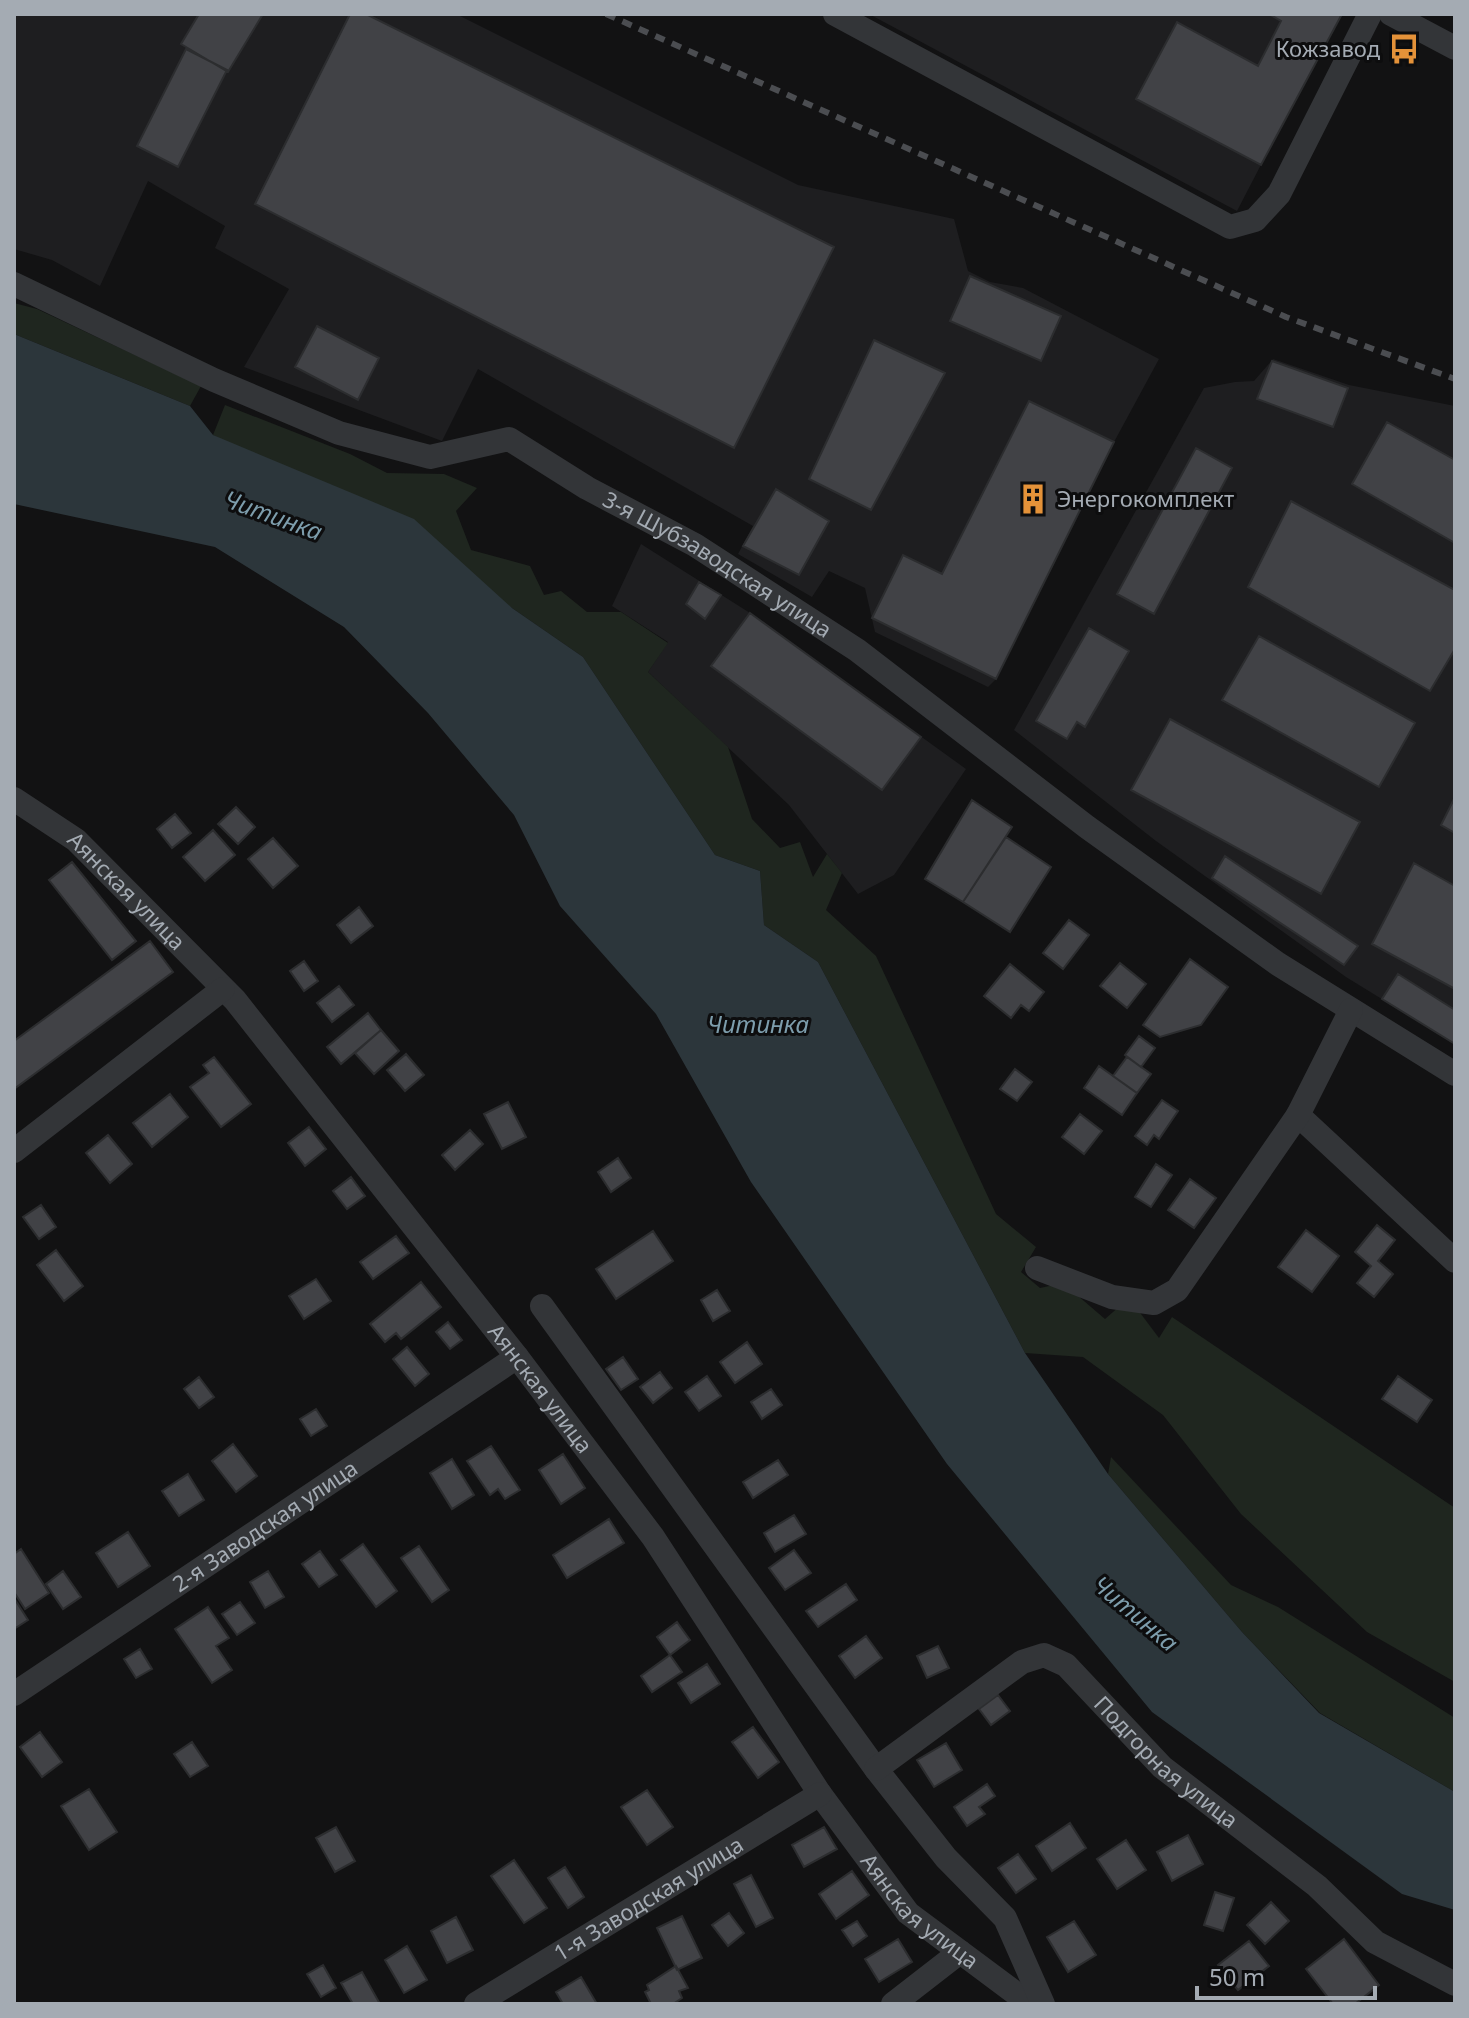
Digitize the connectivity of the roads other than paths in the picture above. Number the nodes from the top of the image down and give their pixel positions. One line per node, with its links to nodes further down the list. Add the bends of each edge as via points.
1 (835, 14): 2 (street, via 1230,227 1255,220 1279,194)
2 (1370, 14)
3 (1391, 14): 4 (street)
4 (1455, 48)
5 (14, 284): 8 (street, 3-я Шубзаводская улица, via 339,433 430,457 509,439 695,545 857,650 1097,835)
6 (14, 799): 7 (street, Аянская улица, via 76,840)
7 (223, 989): 11 (street); 15 (street, Аянская улица)
8 (1351, 1010): 9 (street, 3-я Шубзаводская улица); 10 (street)
9 (1455, 1074)
10 (1298, 1115): 12 (street); 13 (street, via 1177,1290 1154,1303 1112,1297)
11 (14, 1151)
12 (1455, 1261)
13 (1037, 1268)
14 (542, 1306): 17 (street)
15 (517, 1357): 16 (street, 2-я Заводская улица); 18 (street, Аянская улица, via 653,1537)
16 (14, 1694)
17 (876, 1769): 20 (street, Подгорная улица, via 1022,1662 1044,1655 1066,1665 1162,1767 1317,1886 1375,1942); 24 (street, via 946,1858 1005,1918)
18 (820, 1794): 19 (street, Аянская улица, via 908,1913); 21 (street, 1-я Заводская улица)
19 (960, 1952): 22 (street); 23 (street, Аянская улица)
20 (1455, 1984)
21 (476, 2004)
22 (893, 2004)
23 (1030, 2004)
24 (1043, 2004)

